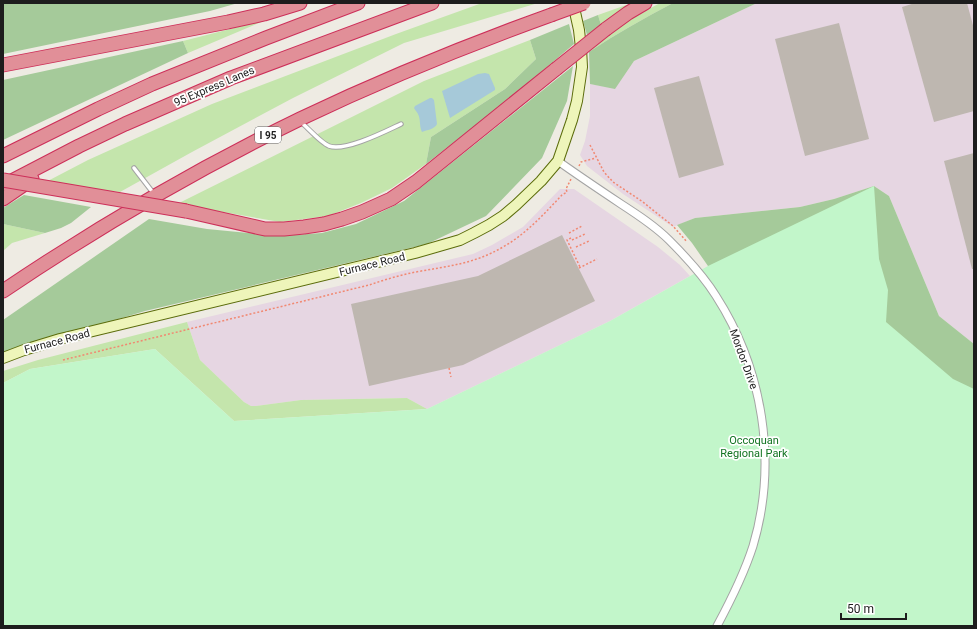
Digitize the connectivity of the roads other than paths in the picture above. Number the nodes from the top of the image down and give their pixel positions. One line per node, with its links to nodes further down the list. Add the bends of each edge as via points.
1 (300, 3): 7 (highway, via 264,14)
2 (358, 3): 11 (highway, via 152,84)
3 (432, 3): 10 (highway, 95 Express Lanes, via 231,78)
4 (572, 3): 12 (main road, Furnace Road, via 582,48 582,67 577,101)
5 (584, 3): 8 (highway, I 95, bridge, via 419,65)
6 (645, 3): 14 (highway, bridge, via 606,28 416,182 391,199 362,212 324,224 265,229 186,211)
7 (3, 65)
8 (299, 120): 9 (lane, via 325,144 337,148); 16 (highway, I 95)
9 (401, 124)
10 (79, 146): 15 (highway, 95 Express Lanes); 17 (highway)
11 (3, 156)
12 (558, 161): 19 (main road, Furnace Road, via 512,209 460,240 60,339); 20 (street, Mordor Drive, via 648,222 688,260 716,295 750,366 760,410 764,445 763,498 746,566)
13 (134, 168): 16 (lane)
14 (3, 180)
15 (3, 186)
16 (156, 196): 18 (highway, I 95, via 76,243)
17 (3, 199)
18 (3, 291)
19 (3, 358)
20 (717, 626)

